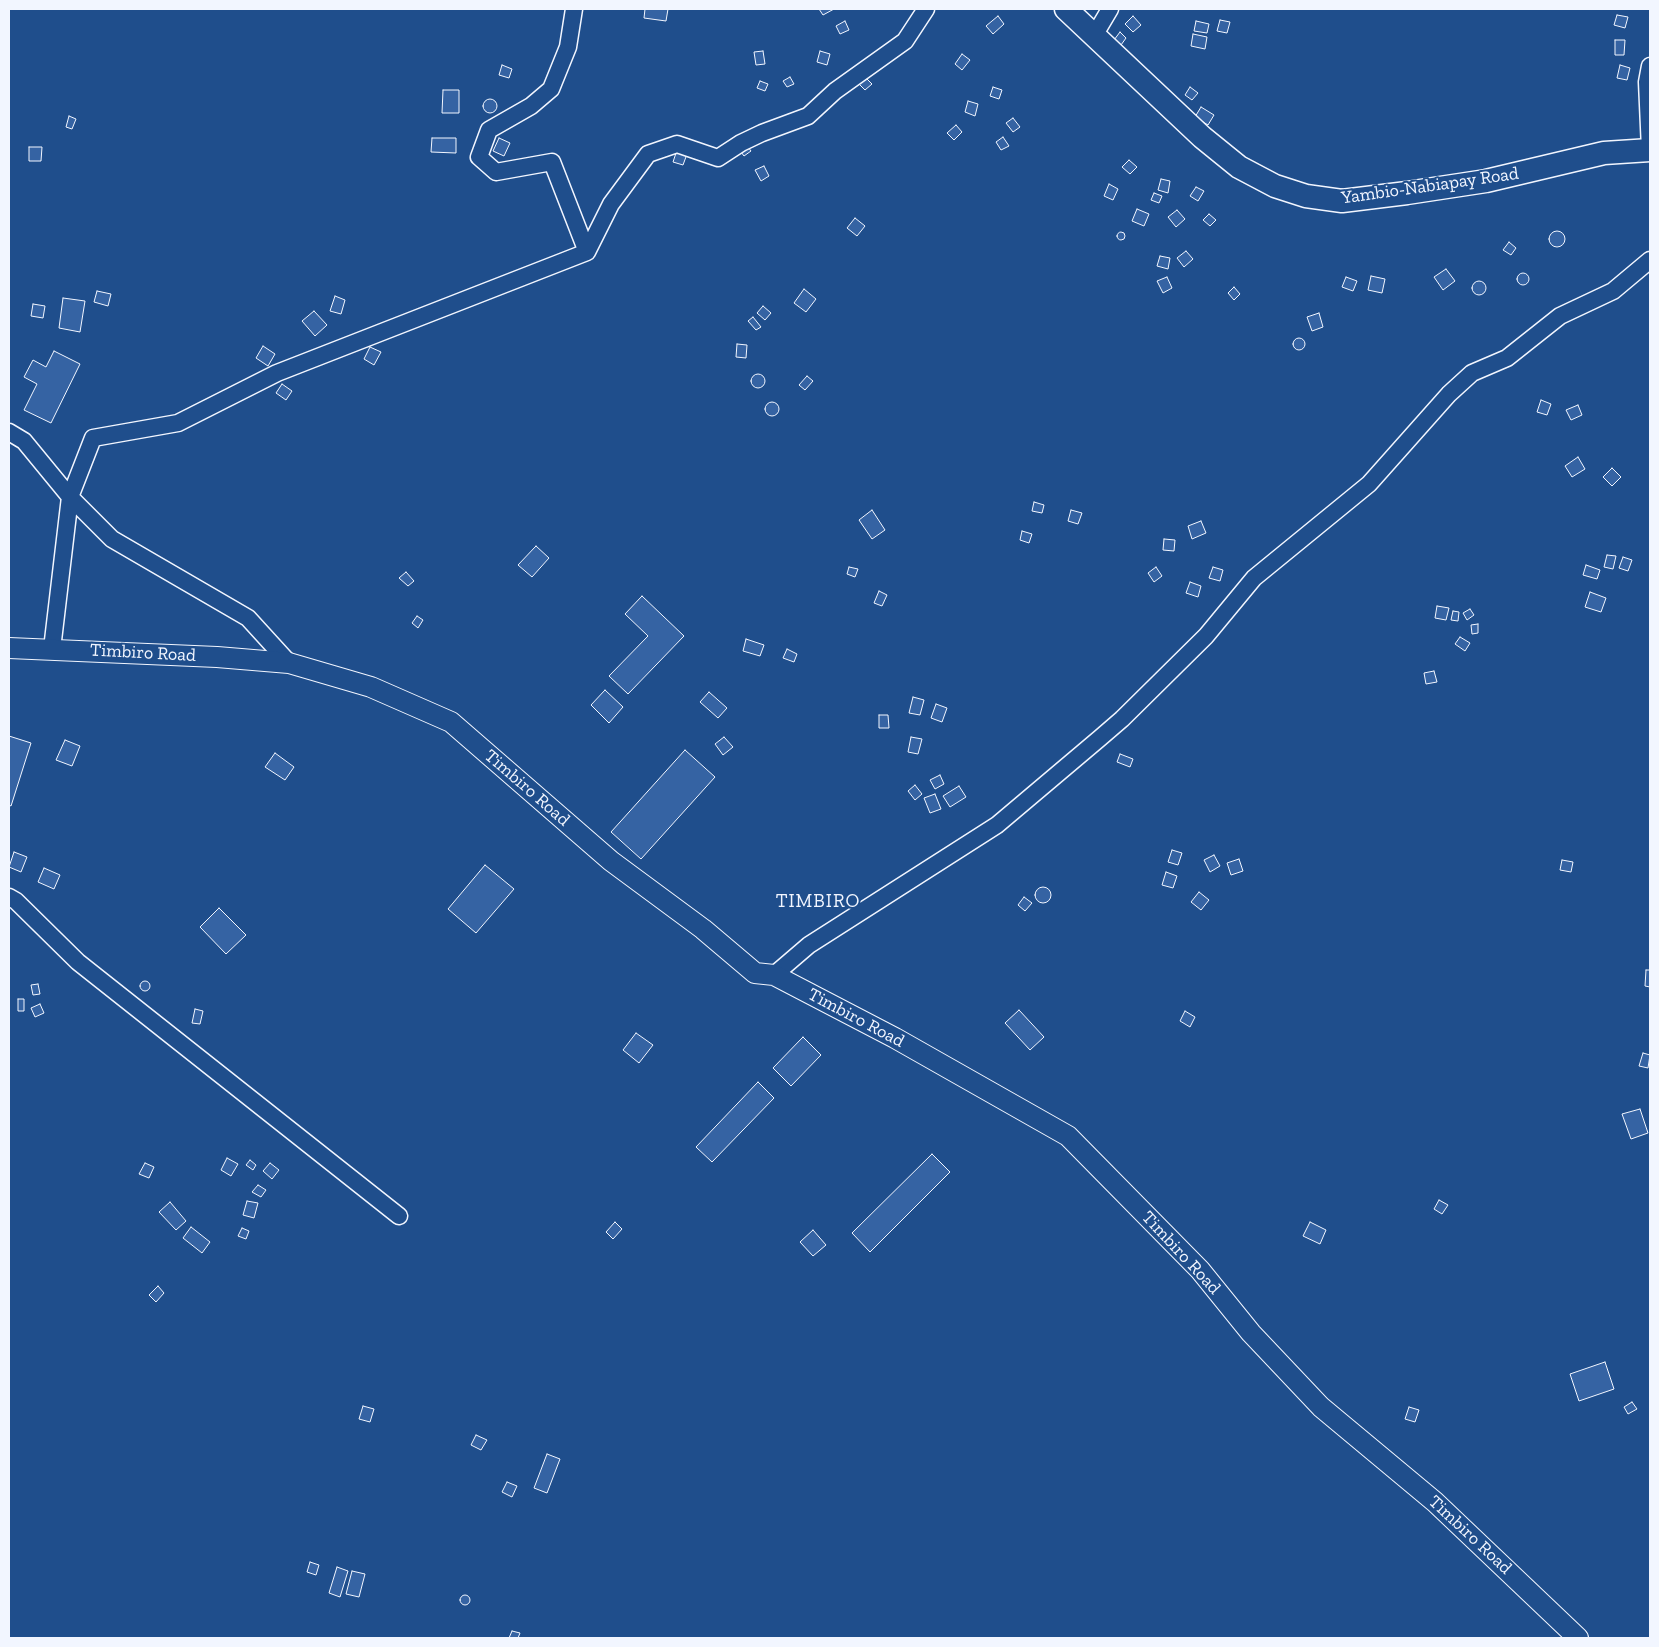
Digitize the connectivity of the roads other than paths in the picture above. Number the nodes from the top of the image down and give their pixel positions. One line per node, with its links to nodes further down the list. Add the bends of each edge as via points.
1 (574, 9): 8 (street, via 568,47 551,89 531,106 489,130 479,157 496,172 552,162)
2 (926, 9): 8 (street, via 905,41 835,91 808,116 762,133 718,158 677,144 648,154 611,204)
3 (1066, 9): 5 (main road, Yambio-Nabiapay Road)
4 (1110, 9): 5 (street)
5 (1094, 36): 7 (main road, Yambio-Nabiapay Road, via 1239,168 1275,186 1306,196 1342,201 1397,194 1486,181 1604,153)
6 (1650, 66): 7 (street, via 1647,82)
7 (1650, 150)
8 (587, 252): 11 (street, via 277,373 178,423 93,438)
9 (1650, 260): 16 (street, via 1613,291 1560,316 1507,358 1472,373 1368,484 1254,578 1206,636 1100,738 998,824 809,945)
10 (9, 432): 11 (street, via 24,441)
11 (70, 497): 13 (street); 14 (street, via 112,539 248,618)
12 (9, 648): 13 (street, Timbiro Road)
13 (52, 649): 14 (street, Timbiro Road)
14 (289, 663): 16 (street, Timbiro Road, via 372,687 451,722 612,861 704,929 755,973)
15 (9, 897): 17 (street, via 78,962)
16 (774, 975): 18 (street, Timbiro Road, via 895,1038 1068,1136 1200,1270 1251,1333 1321,1407 1435,1502)
17 (399, 1216)
18 (1578, 1638)

